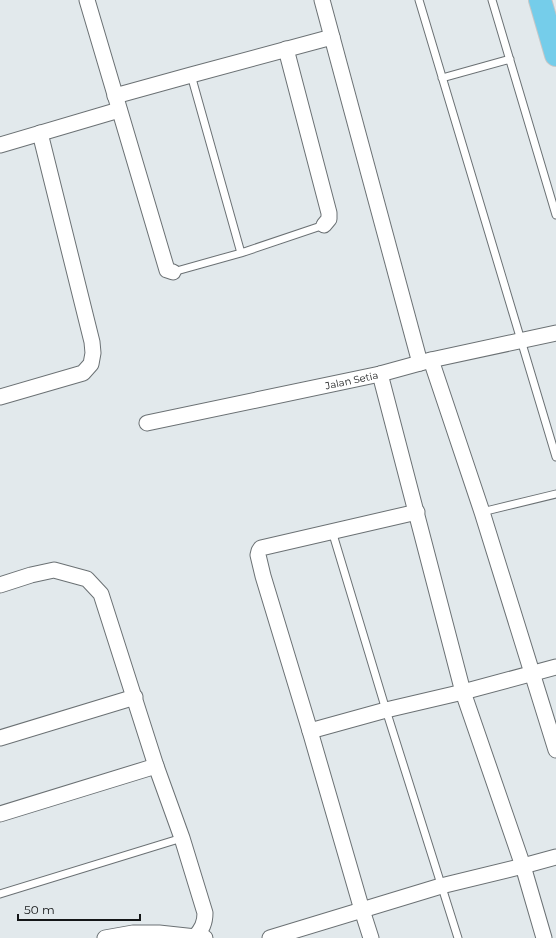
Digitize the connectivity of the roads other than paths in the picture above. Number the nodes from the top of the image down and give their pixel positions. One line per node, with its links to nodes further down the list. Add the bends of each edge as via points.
1 (86, 0): 14 (street)
2 (322, 0): 8 (street)
3 (419, 0): 13 (lane)
4 (492, 0): 11 (lane)
5 (540, 0): 7 (highway)
6 (550, 0): 7 (highway)
7 (549, 30): 10 (highway)
8 (332, 37): 9 (street); 24 (street)
9 (286, 49): 12 (street); 19 (street, via 329,213 329,220)
10 (556, 55)
11 (510, 59): 13 (lane); 18 (lane)
12 (190, 74): 14 (street); 20 (lane)
13 (442, 78): 23 (lane)
14 (115, 96): 15 (street)
15 (119, 110): 16 (street); 21 (street, via 167,270)
16 (40, 133): 17 (street); 26 (street, via 93,353 91,364 83,373)
17 (0, 145)
18 (556, 215)
19 (324, 225): 20 (lane)
20 (241, 253): 21 (lane)
21 (173, 272)
22 (556, 333): 23 (street, Jalan Setia)
23 (521, 340): 24 (street, Jalan Setia); 28 (lane)
24 (426, 361): 25 (street, Jalan Setia); 31 (street)
25 (380, 374): 27 (street, Jalan Setia); 30 (street)
26 (0, 397)
27 (147, 423)
28 (556, 457)
29 (556, 494): 31 (lane)
30 (417, 512): 32 (street); 36 (street)
31 (482, 512): 35 (street)
32 (332, 531): 38 (lane); 39 (street, via 261,548 258,552)
33 (0, 585): 37 (street, via 54,570 87,579 101,594)
34 (556, 667): 35 (street)
35 (532, 674): 36 (street); 41 (street)
36 (463, 692): 38 (street); 46 (street)
37 (135, 697): 40 (street); 42 (street)
38 (386, 710): 39 (street); 47 (lane)
39 (310, 730): 49 (street)
40 (0, 738)
41 (556, 750)
42 (156, 766): 43 (street); 44 (street)
43 (0, 814)
44 (182, 838): 48 (lane); 51 (street, via 205,913)
45 (556, 857): 46 (street)
46 (523, 866): 47 (street); 56 (street)
47 (441, 886): 49 (street); 55 (lane)
48 (0, 894)
49 (362, 910): 53 (street); 54 (street)
50 (160, 936): 51 (street); 52 (street, via 133,933)
51 (200, 937)
52 (105, 938)
53 (270, 938)
54 (371, 938)
55 (458, 938)
56 (544, 938)

